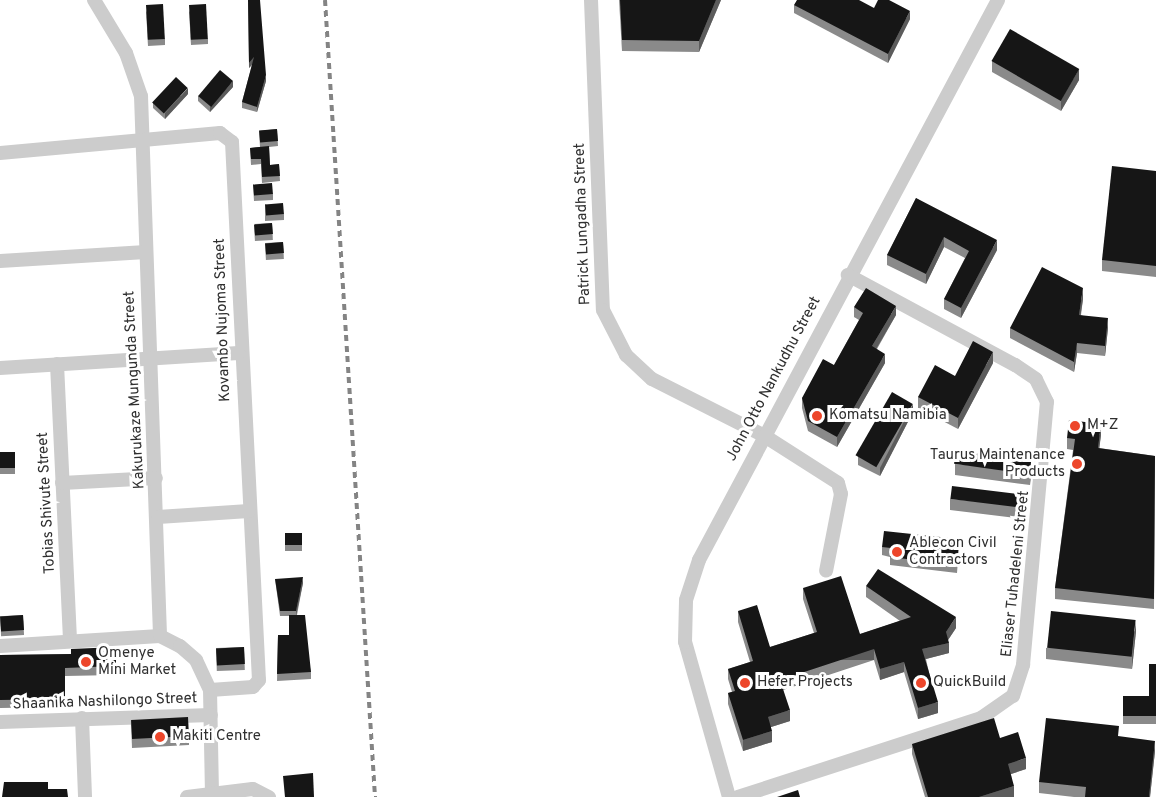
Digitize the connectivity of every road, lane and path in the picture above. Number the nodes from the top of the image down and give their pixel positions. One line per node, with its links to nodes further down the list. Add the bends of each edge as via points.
1 (94, 0): 4 (street, Kakurukaze Mungunda Street, via 136,74)
2 (591, 0): 13 (street, Patrick Lungadha Street, via 603,310 626,355 652,379)
3 (998, 0): 8 (street, John Otto Nankudhu Street)
4 (141, 143): 5 (street, Kovambo Nujoma Street); 6 (street, Kakurukaze Mungunda Street); 9 (street, Kovambo Nujoma Street, via 220,134 232,142)
5 (0, 153)
6 (146, 252): 7 (street); 10 (street, Kakurukaze Mungunda Street)
7 (0, 261)
8 (848, 275): 13 (street, John Otto Nankudhu Street); 31 (street, Eliaser Tuhadeleni Street, via 1015,365 1036,379 1047,402 1023,664 1012,696 981,718)
9 (239, 352): 10 (street); 16 (street, Kovambo Nujoma Street)
10 (149, 357): 11 (street); 14 (street, Kakurukaze Mungunda Street)
11 (57, 364): 12 (street); 15 (street, Tobias Shivute Street)
12 (0, 368)
13 (763, 435): 18 (street, Patrick Lungadha Street, via 838,483 841,494); 30 (street, John Otto Nankudhu Street, via 699,560 684,621 684,642)
14 (156, 478): 15 (street); 17 (street, Kakurukaze Mungunda Street)
15 (62, 483): 20 (street, Tobias Shivute Street)
16 (249, 511): 17 (street); 22 (street, Kovambo Nujoma Street, via 259,680 253,687)
17 (158, 517): 19 (street, Kakurukaze Mungunda Street)
18 (826, 571)
19 (160, 636): 20 (street); 22 (street, via 196,660)
20 (70, 640): 21 (street)
21 (0, 646)
22 (210, 690): 23 (street)
23 (211, 715): 24 (street, Shaanika Nashilongo Street); 26 (street)
24 (82, 718): 25 (street, Shaanika Nashilongo Street); 27 (street)
25 (0, 722)
26 (212, 790): 28 (street); 29 (street, via 264,790)
27 (85, 797)
28 (187, 797)
29 (269, 797)
30 (729, 797)
31 (738, 797)

